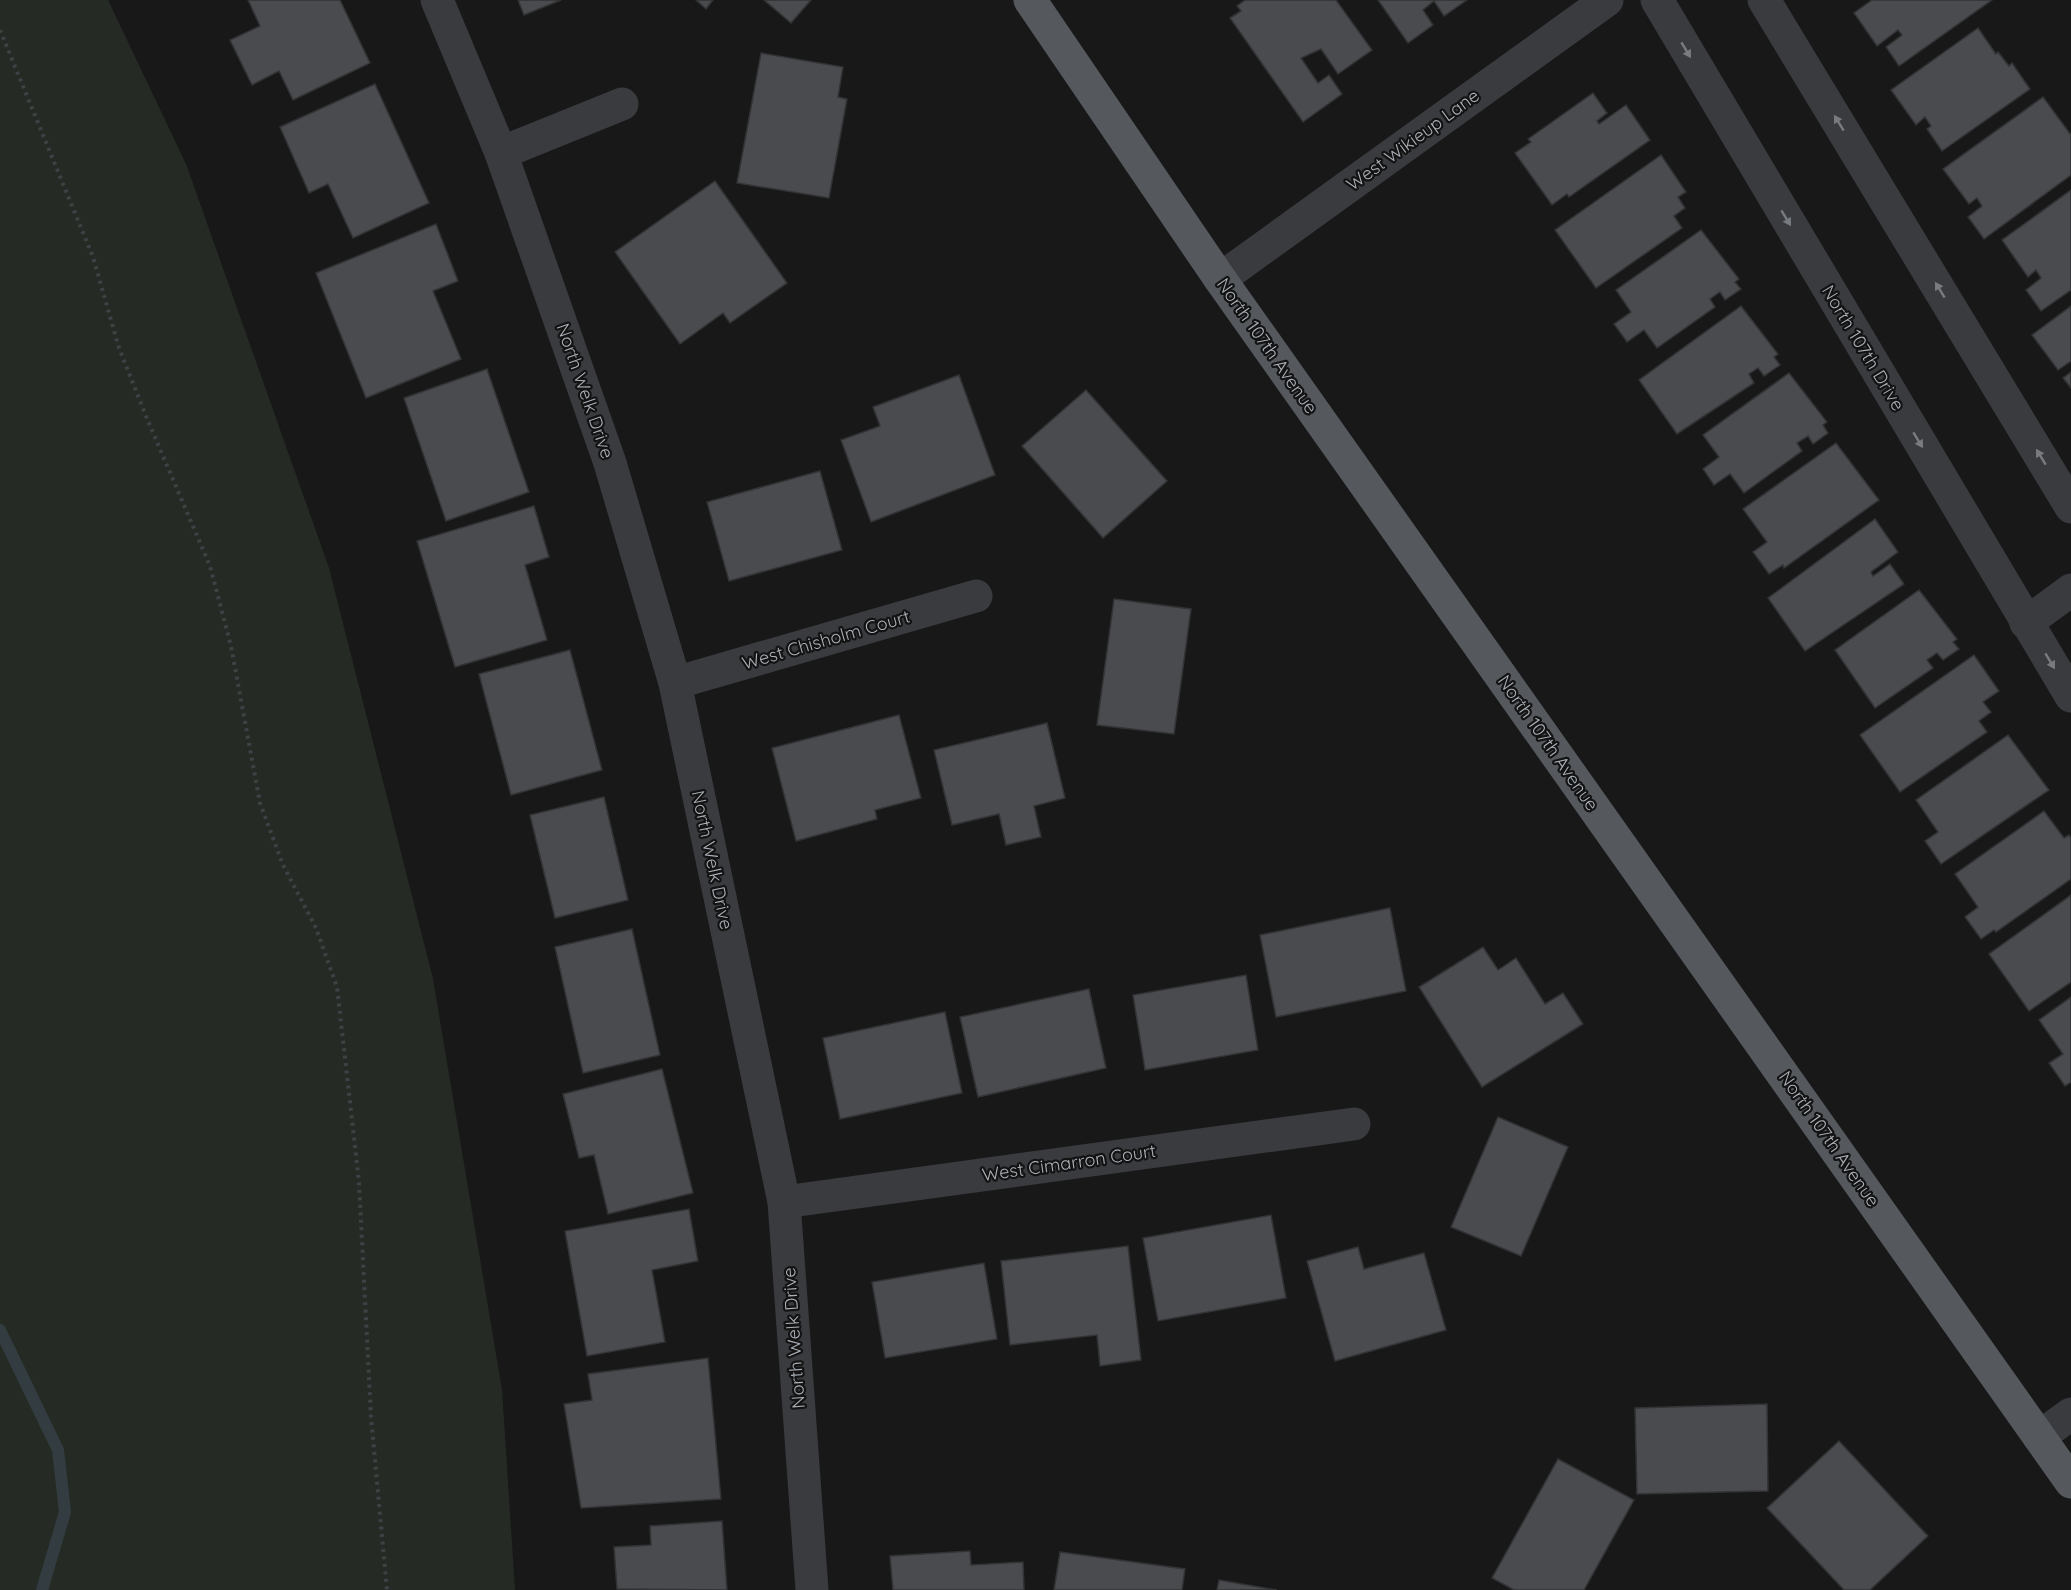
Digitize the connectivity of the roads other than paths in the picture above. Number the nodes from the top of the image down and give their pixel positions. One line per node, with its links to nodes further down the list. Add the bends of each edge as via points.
1 (437, 0): 7 (street, North Welk Drive)
2 (1030, 0): 8 (main road, North 107th Avenue)
3 (1607, 0): 8 (street, West Wikieup Lane)
4 (1657, 0): 12 (street, North 107th Drive, one-way to 12)
5 (1764, 0): 9 (street, one-way to 5)
6 (622, 104): 7 (street)
7 (501, 153): 13 (street, North Welk Drive, via 610,463)
8 (1220, 279): 18 (main road, North 107th Avenue)
9 (2071, 507)
10 (2071, 590): 12 (street)
11 (976, 597): 13 (street, West Chisholm Court)
12 (2026, 622): 14 (street, North 107th Drive, one-way to 14)
13 (675, 683): 16 (street, North Welk Drive)
14 (2071, 696)
15 (1354, 1124): 16 (street, West Cimarron Court)
16 (784, 1202): 20 (street, North Welk Drive)
17 (2071, 1414): 18 (street)
18 (2039, 1437): 19 (main road, North 107th Avenue)
19 (2071, 1482)
20 (812, 1590)

